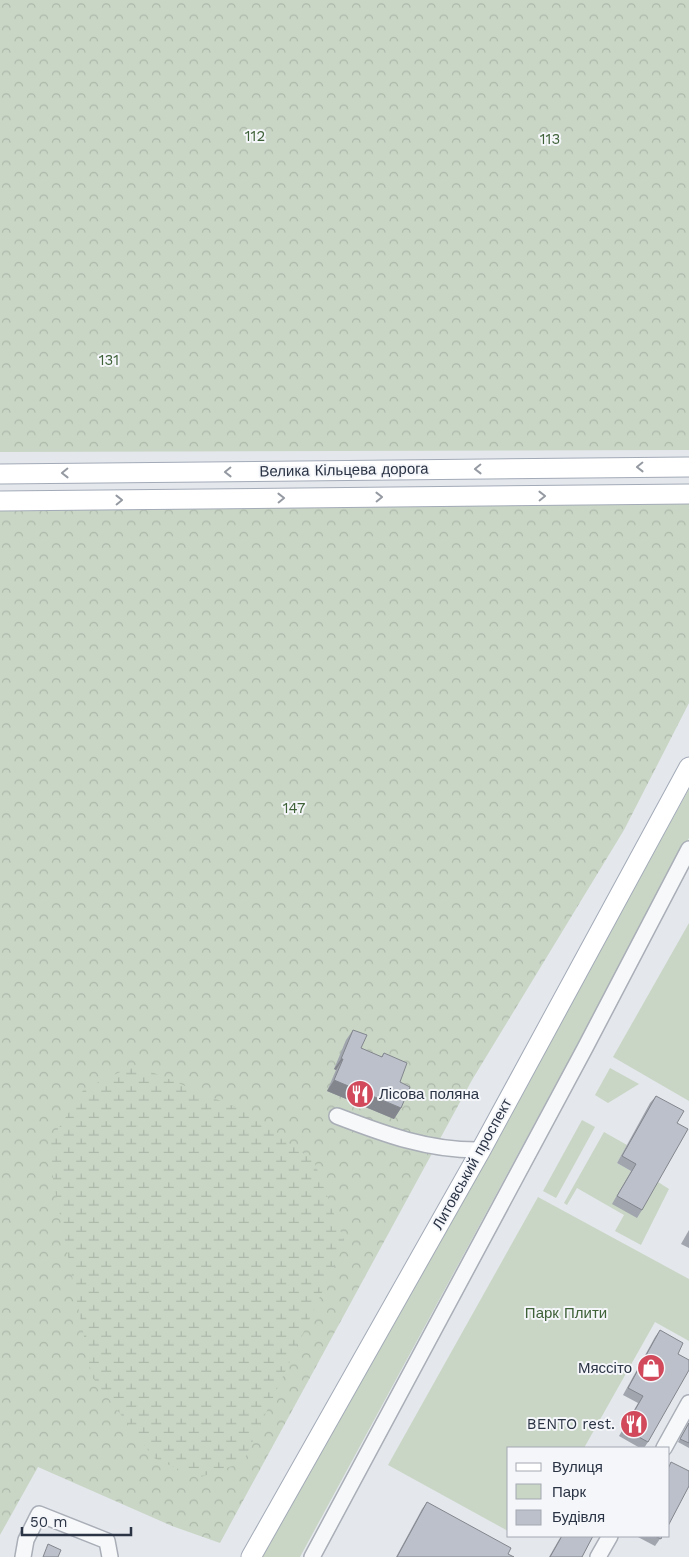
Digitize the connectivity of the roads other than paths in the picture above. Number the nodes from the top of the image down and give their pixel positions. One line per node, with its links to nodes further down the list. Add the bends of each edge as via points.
1 (689, 466): 2 (main road, Велика Кільцева дорога, one-way to 2)
2 (0, 474)
3 (689, 494): 4 (main road, Велика Кільцева дорога, one-way to 3)
4 (0, 501)
5 (689, 767): 8 (main road, Литовський проспект)
6 (689, 849): 15 (street)
7 (337, 1116): 8 (street, via 419,1144)
8 (481, 1150): 14 (main road, Литовський проспект)
9 (689, 1403): 10 (street)
10 (665, 1447)
11 (609, 1537): 16 (street)
12 (23, 1557): 13 (street, via 26,1540 39,1514 107,1541)
13 (110, 1557)
14 (250, 1557)
15 (312, 1557)
16 (598, 1557)

